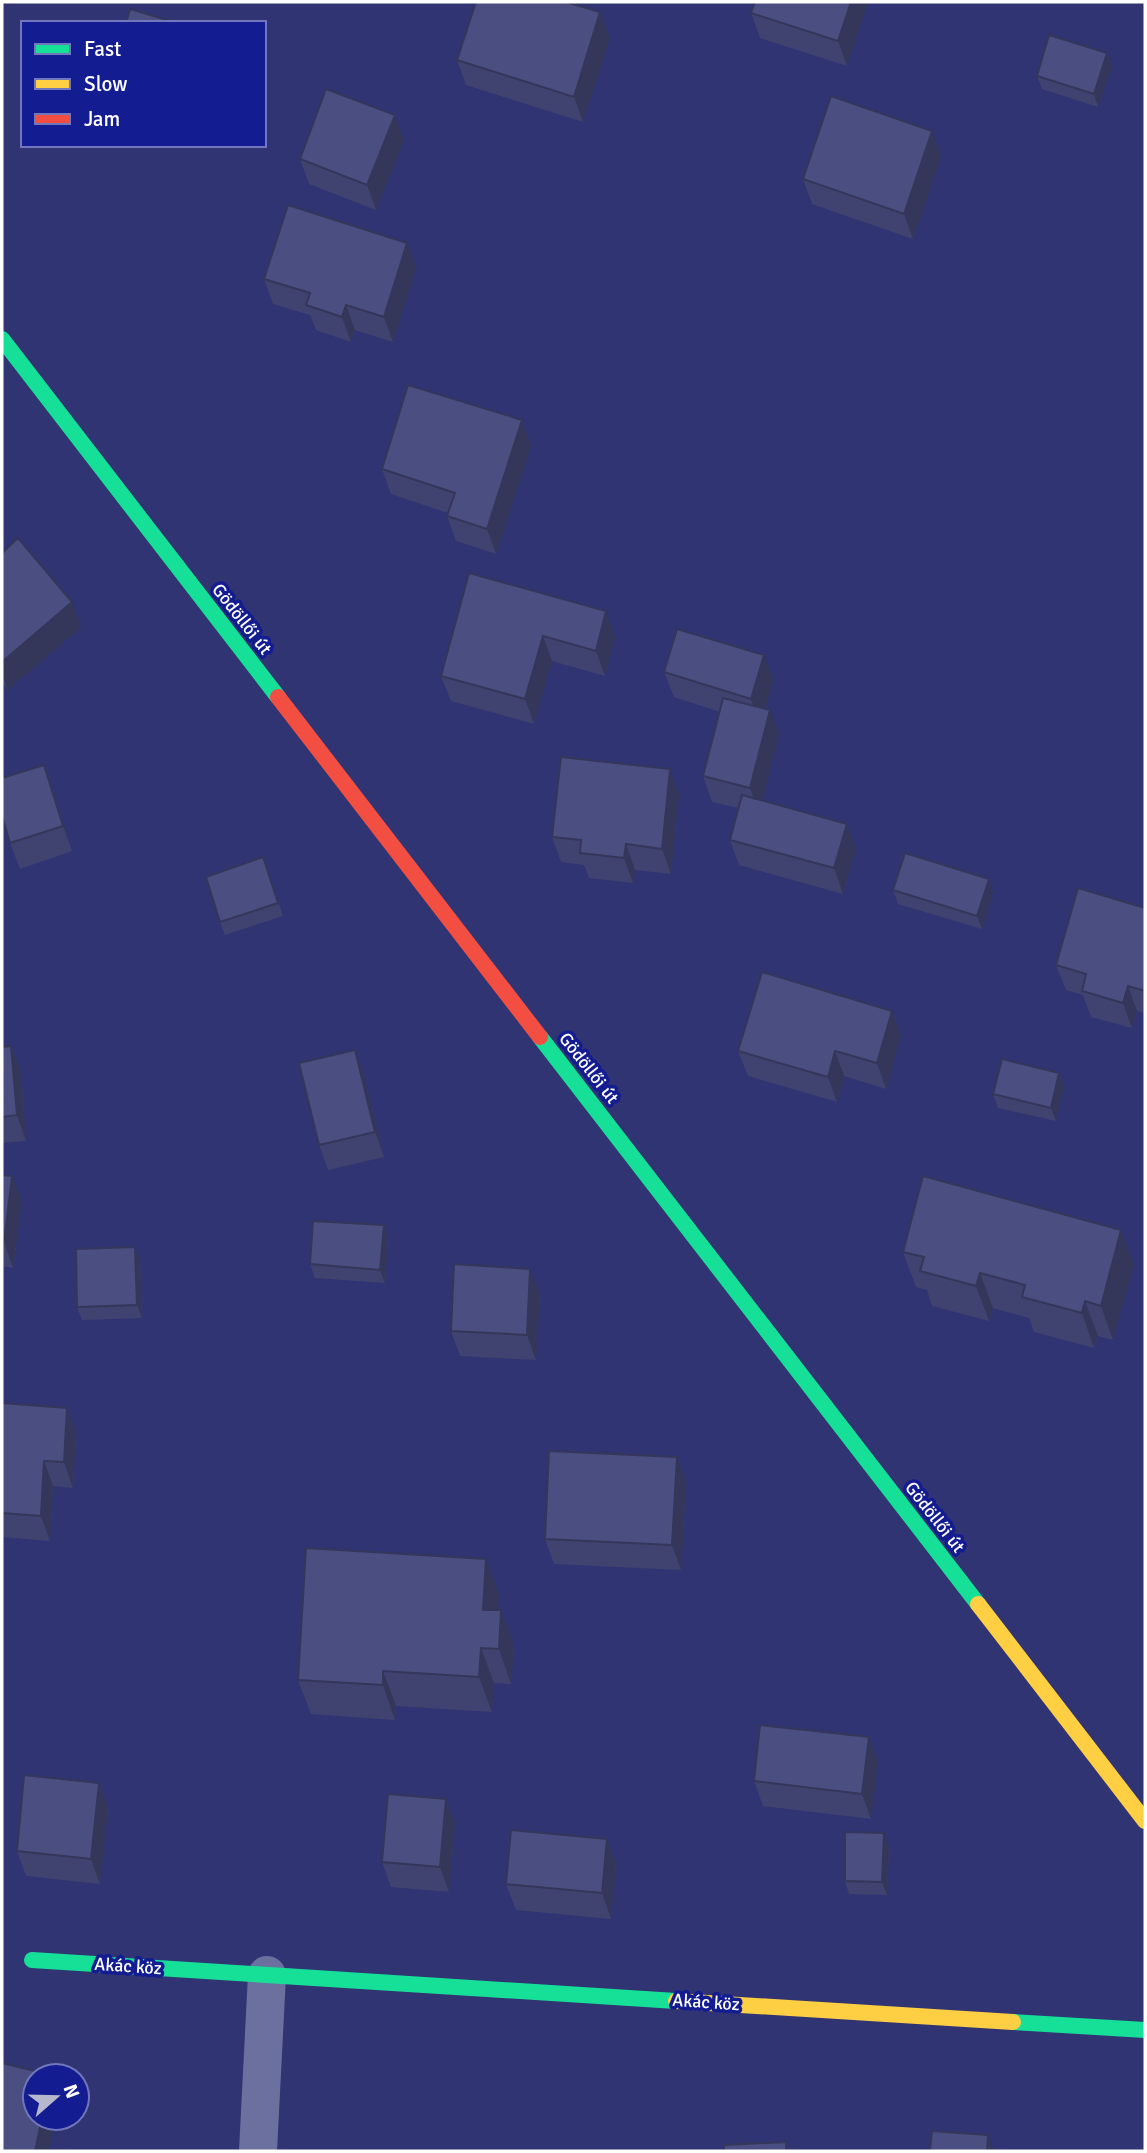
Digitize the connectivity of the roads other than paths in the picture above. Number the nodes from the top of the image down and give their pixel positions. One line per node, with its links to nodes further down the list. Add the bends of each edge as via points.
1 (2, 339): 2 (main road, Gödöllői út)
2 (1145, 1821)
3 (32, 1960): 4 (main road, Akác köz)
4 (267, 1975): 5 (main road, Akác köz); 6 (street)
5 (1145, 2030)
6 (258, 2151)

